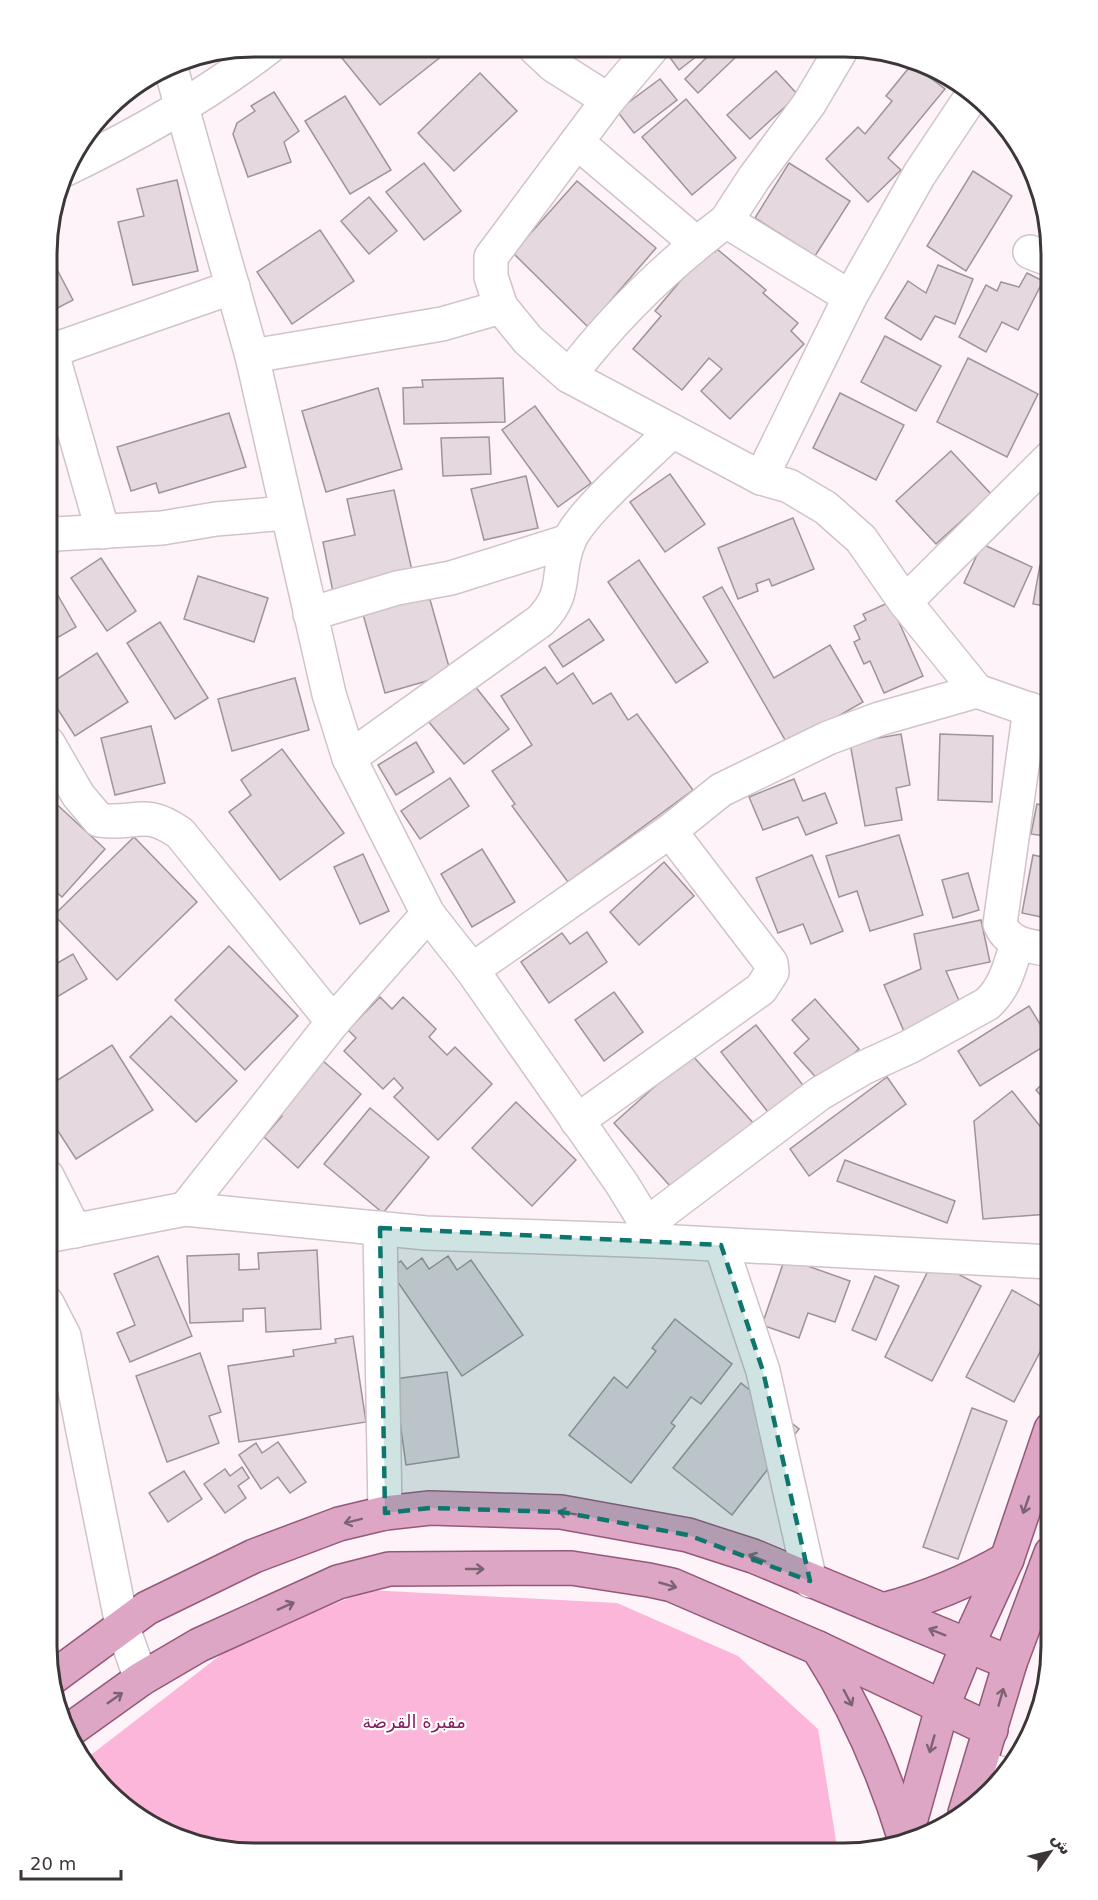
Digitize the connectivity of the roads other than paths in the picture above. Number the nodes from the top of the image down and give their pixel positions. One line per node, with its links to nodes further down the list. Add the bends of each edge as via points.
1 (254, 57): 8 (street)
2 (545, 57): 6 (street)
3 (644, 57): 6 (street)
4 (837, 57): 11 (street, via 809,104)
5 (173, 75): 8 (street)
6 (608, 100): 9 (street)
7 (968, 101): 14 (street, via 920,175)
8 (182, 106): 10 (street); 13 (street)
9 (578, 143): 12 (street); 15 (street, via 491,257 491,277)
10 (79, 162)
11 (726, 221): 12 (street); 14 (street)
12 (696, 243): 19 (street, via 642,292)
13 (233, 287): 16 (street, via 59,348); 17 (street)
14 (850, 297): 22 (street)
15 (501, 307): 17 (street, via 442,324); 19 (street, via 528,340)
16 (57, 352)
17 (252, 356): 23 (street)
18 (57, 371): 24 (street)
19 (569, 376): 20 (street)
20 (672, 431): 22 (street); 26 (street, via 600,502)
21 (1041, 468): 27 (street)
22 (760, 478): 27 (street, via 789,486 826,508 861,539)
23 (286, 513): 24 (street); 28 (street)
24 (103, 532): 25 (street)
25 (57, 534)
26 (569, 541): 28 (street, via 452,578 397,588); 31 (street, via 559,596 552,610)
27 (905, 602): 29 (street)
28 (310, 614): 31 (street)
29 (977, 691): 30 (street); 33 (street, via 828,738 721,790)
30 (1041, 713): 35 (street, via 1000,924 1004,933)
31 (349, 758): 34 (street)
32 (57, 759): 38 (street, via 78,795 99,820 115,823 154,818 180,833)
33 (670, 831): 37 (street); 39 (street, via 755,939 771,963 772,972 761,989)
34 (428, 914): 37 (street); 38 (street)
35 (1017, 943): 36 (street); 43 (street, via 1006,978 987,1004 819,1094)
36 (1041, 948)
37 (472, 970): 39 (street)
38 (333, 1022): 40 (street)
39 (577, 1121): 43 (street)
40 (185, 1209): 42 (street); 44 (street)
41 (57, 1217): 44 (street)
42 (380, 1228): 43 (street, via 426,1233); 49 (street)
43 (652, 1232): 45 (street)
44 (61, 1233)
45 (721, 1245): 46 (street); 52 (street, via 763,1371)
46 (1041, 1261)
47 (57, 1348): 54 (street, via 95,1481)
48 (1041, 1459): 50 (main road, one-way to 50)
49 (385, 1513): 52 (main road, one-way to 49, via 753,1556 688,1535 561,1512 430,1508); 54 (main road, one-way to 54, via 339,1524 254,1556 147,1608)
50 (1007, 1559): 53 (main road, via 968,1581); 55 (main road)
51 (1041, 1580): 57 (main road)
52 (810, 1581): 53 (main road)
53 (883, 1610): 55 (main road, one-way to 53)
54 (122, 1625): 58 (main road); 59 (street)
55 (968, 1644): 57 (main road); 60 (main road)
56 (818, 1648): 59 (main road, one-way to 56, via 199,1646 339,1582 389,1569 571,1568 649,1580 672,1586); 60 (main road); 65 (main road, one-way to 65, via 861,1721 886,1779)
57 (1010, 1663): 62 (main road, one-way to 57)
58 (59, 1673)
59 (141, 1679): 61 (main road, one-way to 59)
60 (942, 1708): 62 (main road); 64 (main road, one-way to 64)
61 (75, 1727)
62 (992, 1730): 63 (main road)
63 (993, 1771)
64 (907, 1833)
65 (902, 1834)

